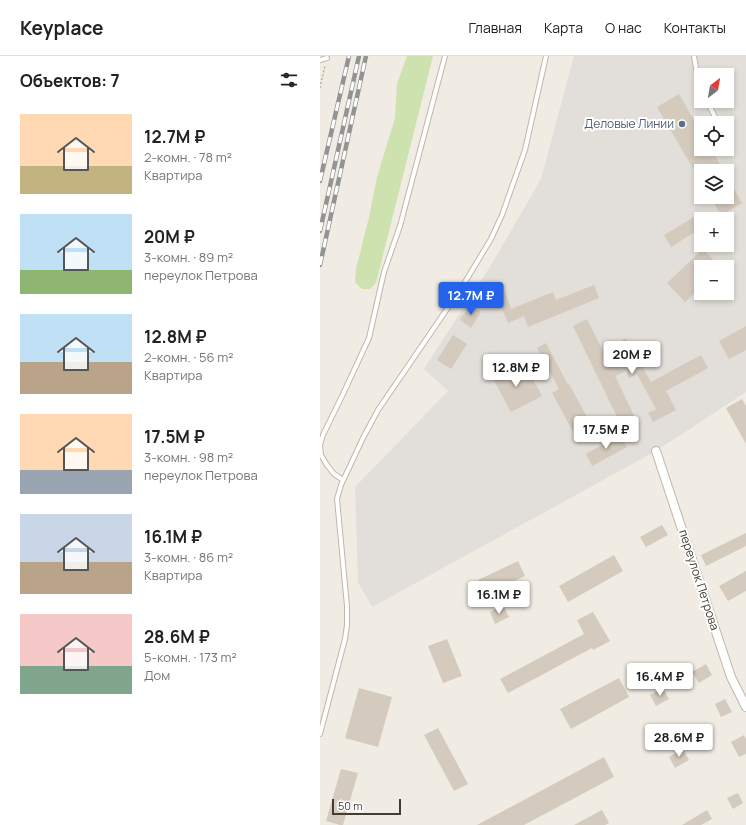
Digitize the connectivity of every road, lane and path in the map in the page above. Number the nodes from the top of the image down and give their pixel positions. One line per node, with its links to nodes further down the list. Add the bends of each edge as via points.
1 (445, 56): 9 (lane, via 368,338 321,440 321,455 334,474)
2 (546, 56): 9 (lane, via 525,150 491,239 462,287 378,410)
3 (694, 56): 6 (lane)
4 (326, 58): 5 (lane); 7 (path)
5 (320, 60)
6 (696, 68)
7 (320, 88)
8 (656, 451): 10 (street, переулок Петрова, via 731,677)
9 (343, 480): 11 (lane, via 337,499 345,573 347,625)
10 (746, 707)
11 (320, 734)

